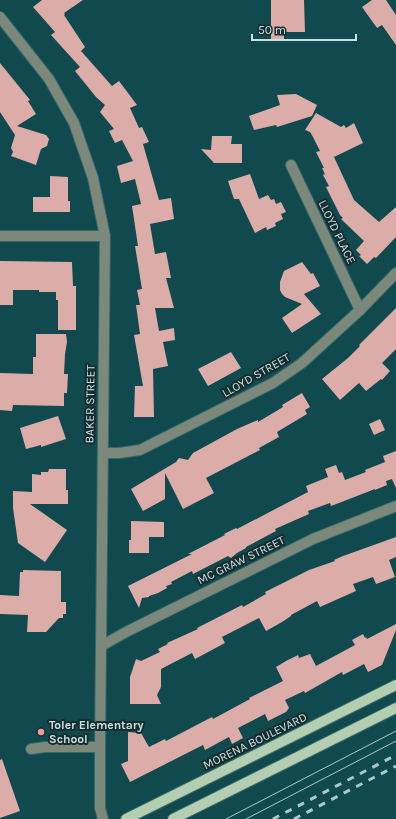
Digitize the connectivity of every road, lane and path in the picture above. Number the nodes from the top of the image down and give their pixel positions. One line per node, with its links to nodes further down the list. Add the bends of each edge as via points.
1 (0, 17): 4 (street, BAKER STREET, via 49,79 74,123 93,178)
2 (291, 165): 6 (street, LLOYD PLACE)
3 (0, 236): 4 (street)
4 (105, 236): 7 (street, BAKER STREET)
5 (396, 273): 6 (street, LLOYD STREET)
6 (360, 310): 7 (street, LLOYD STREET, via 302,363 273,383 140,450)
7 (102, 453): 9 (street, BAKER STREET)
8 (396, 506): 9 (street, MC GRAW STREET, via 313,540)
9 (101, 646): 12 (street, BAKER STREET)
10 (396, 685): 15 (main road, MORENA BOULEVARD)
11 (396, 708): 16 (main road)
12 (100, 747): 13 (street); 14 (street, BAKER STREET, via 100,808)
13 (31, 749)
14 (103, 819)
15 (126, 819)
16 (173, 819)

